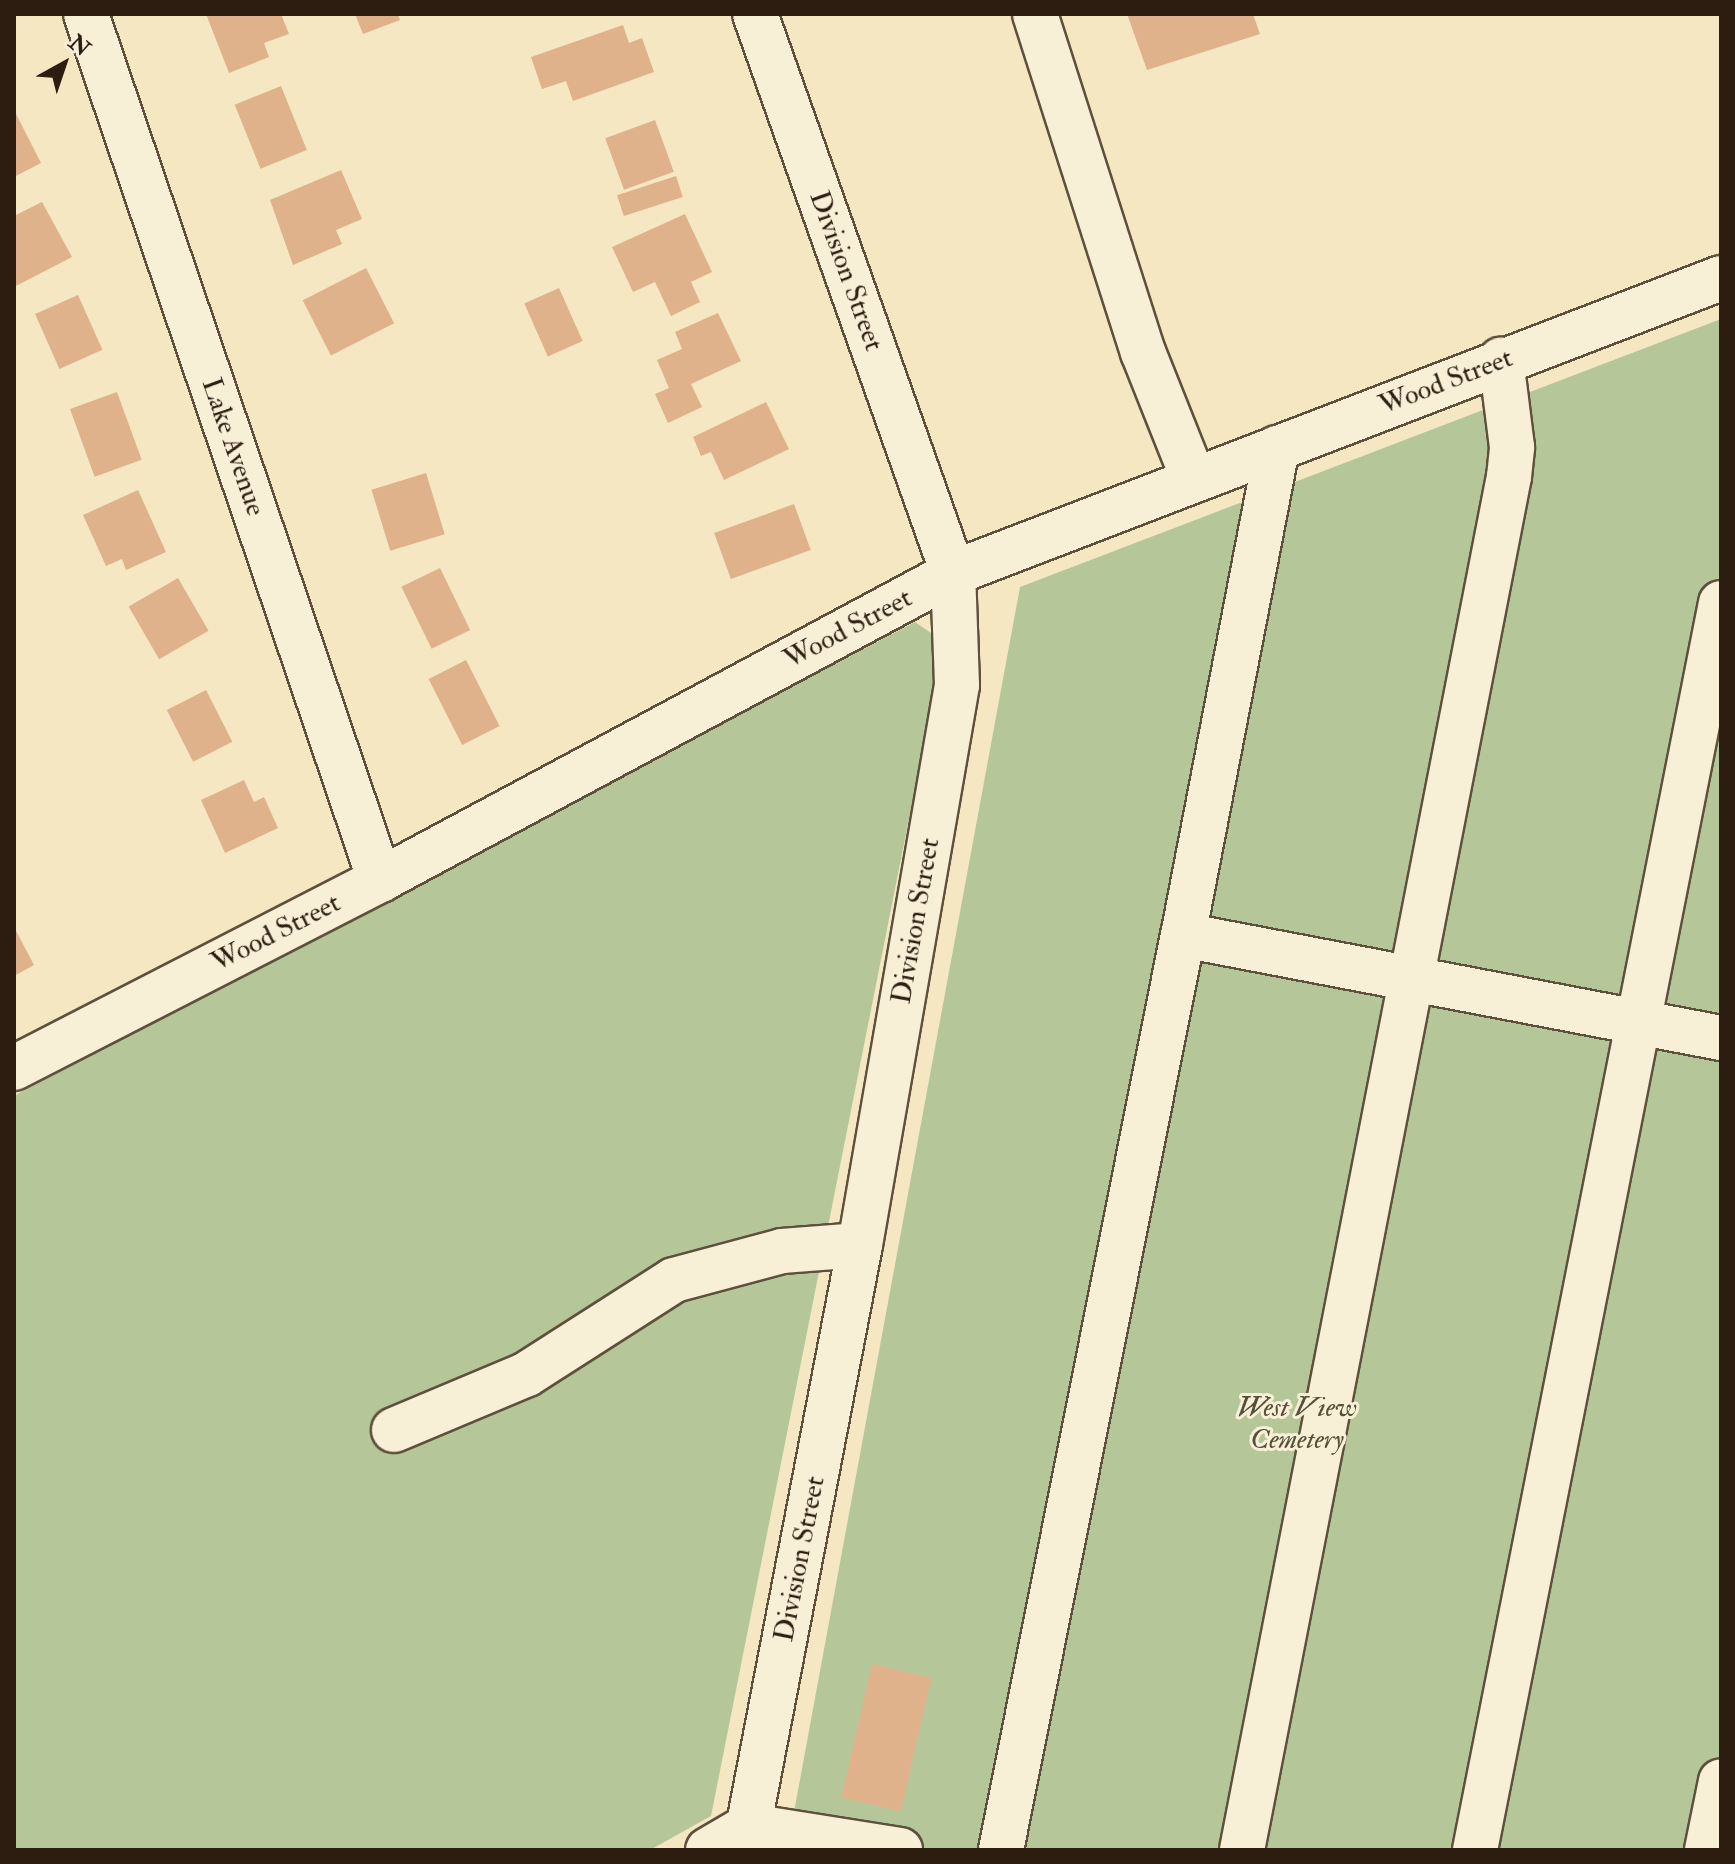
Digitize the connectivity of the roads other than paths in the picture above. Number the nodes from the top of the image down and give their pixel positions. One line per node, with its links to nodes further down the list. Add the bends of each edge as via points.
1 (86, 14): 10 (street, Lake Avenue)
2 (755, 14): 8 (street, Division Street)
3 (1035, 14): 7 (street, via 1143,352)
4 (1721, 278): 5 (street, Wood Street)
5 (1501, 360): 6 (street, Wood Street); 12 (street, via 1512,447 1509,477)
6 (1277, 448): 7 (street, Wood Street); 11 (street)
7 (1194, 480): 8 (street, Wood Street)
8 (953, 573): 10 (street, Wood Street); 16 (street, Division Street, via 957,685)
9 (1721, 603): 13 (street)
10 (380, 880): 15 (street, Wood Street)
11 (1183, 935): 12 (street); 22 (street)
12 (1415, 977): 13 (street); 23 (street)
13 (1641, 1023): 14 (street); 24 (street)
14 (1721, 1038)
15 (14, 1068)
16 (860, 1245): 17 (street, via 782,1251 674,1280 527,1374); 19 (street, Division Street)
17 (394, 1430)
18 (1721, 1781): 25 (street)
19 (747, 1838): 20 (street); 21 (street)
20 (708, 1850)
21 (900, 1850)
22 (1001, 1850)
23 (1242, 1850)
24 (1475, 1850)
25 (1707, 1850)

